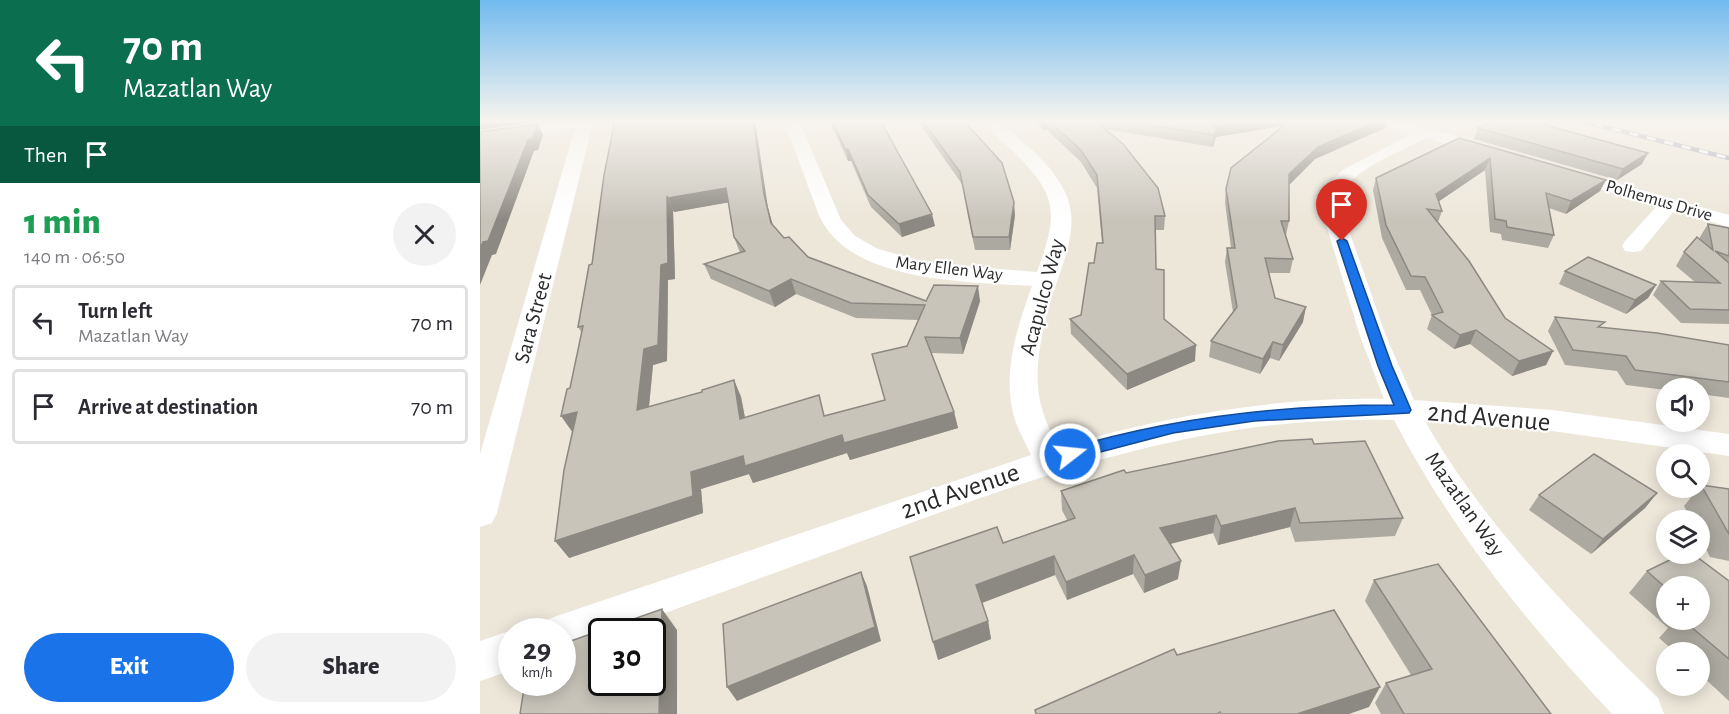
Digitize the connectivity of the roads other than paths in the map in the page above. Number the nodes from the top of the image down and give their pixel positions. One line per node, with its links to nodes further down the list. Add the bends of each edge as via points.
1 (585, 153): 15 (street, Sara Street)
2 (804, 153): 11 (street, Mary Ellen Way, via 837,232 860,250 919,268)
3 (1023, 153): 11 (street, Acapulco Way, via 1046,176 1061,212 1061,234)
4 (1387, 153): 12 (street, Mazatlan Way, via 1347,175 1334,190 1331,208)
5 (1497, 153): 6 (street)
6 (1503, 155)
7 (1548, 168): 8 (street, Polhemus Drive)
8 (1670, 204): 9 (street, Polhemus Drive); 10 (street)
9 (1729, 221)
10 (1633, 246)
11 (1047, 280): 14 (street, Acapulco Way, via 1028,340 1023,384 1030,417)
12 (1404, 410): 13 (street, 2nd Avenue, via 1490,415); 14 (street, 2nd Avenue, via 1254,416 1132,436); 19 (street, Mazatlan Way, via 1437,468 1500,556)
13 (1729, 445)
14 (1049, 460): 16 (street, 2nd Avenue)
15 (480, 513)
16 (576, 627)
17 (498, 655): 18 (street)
18 (480, 661)
19 (1642, 714)

